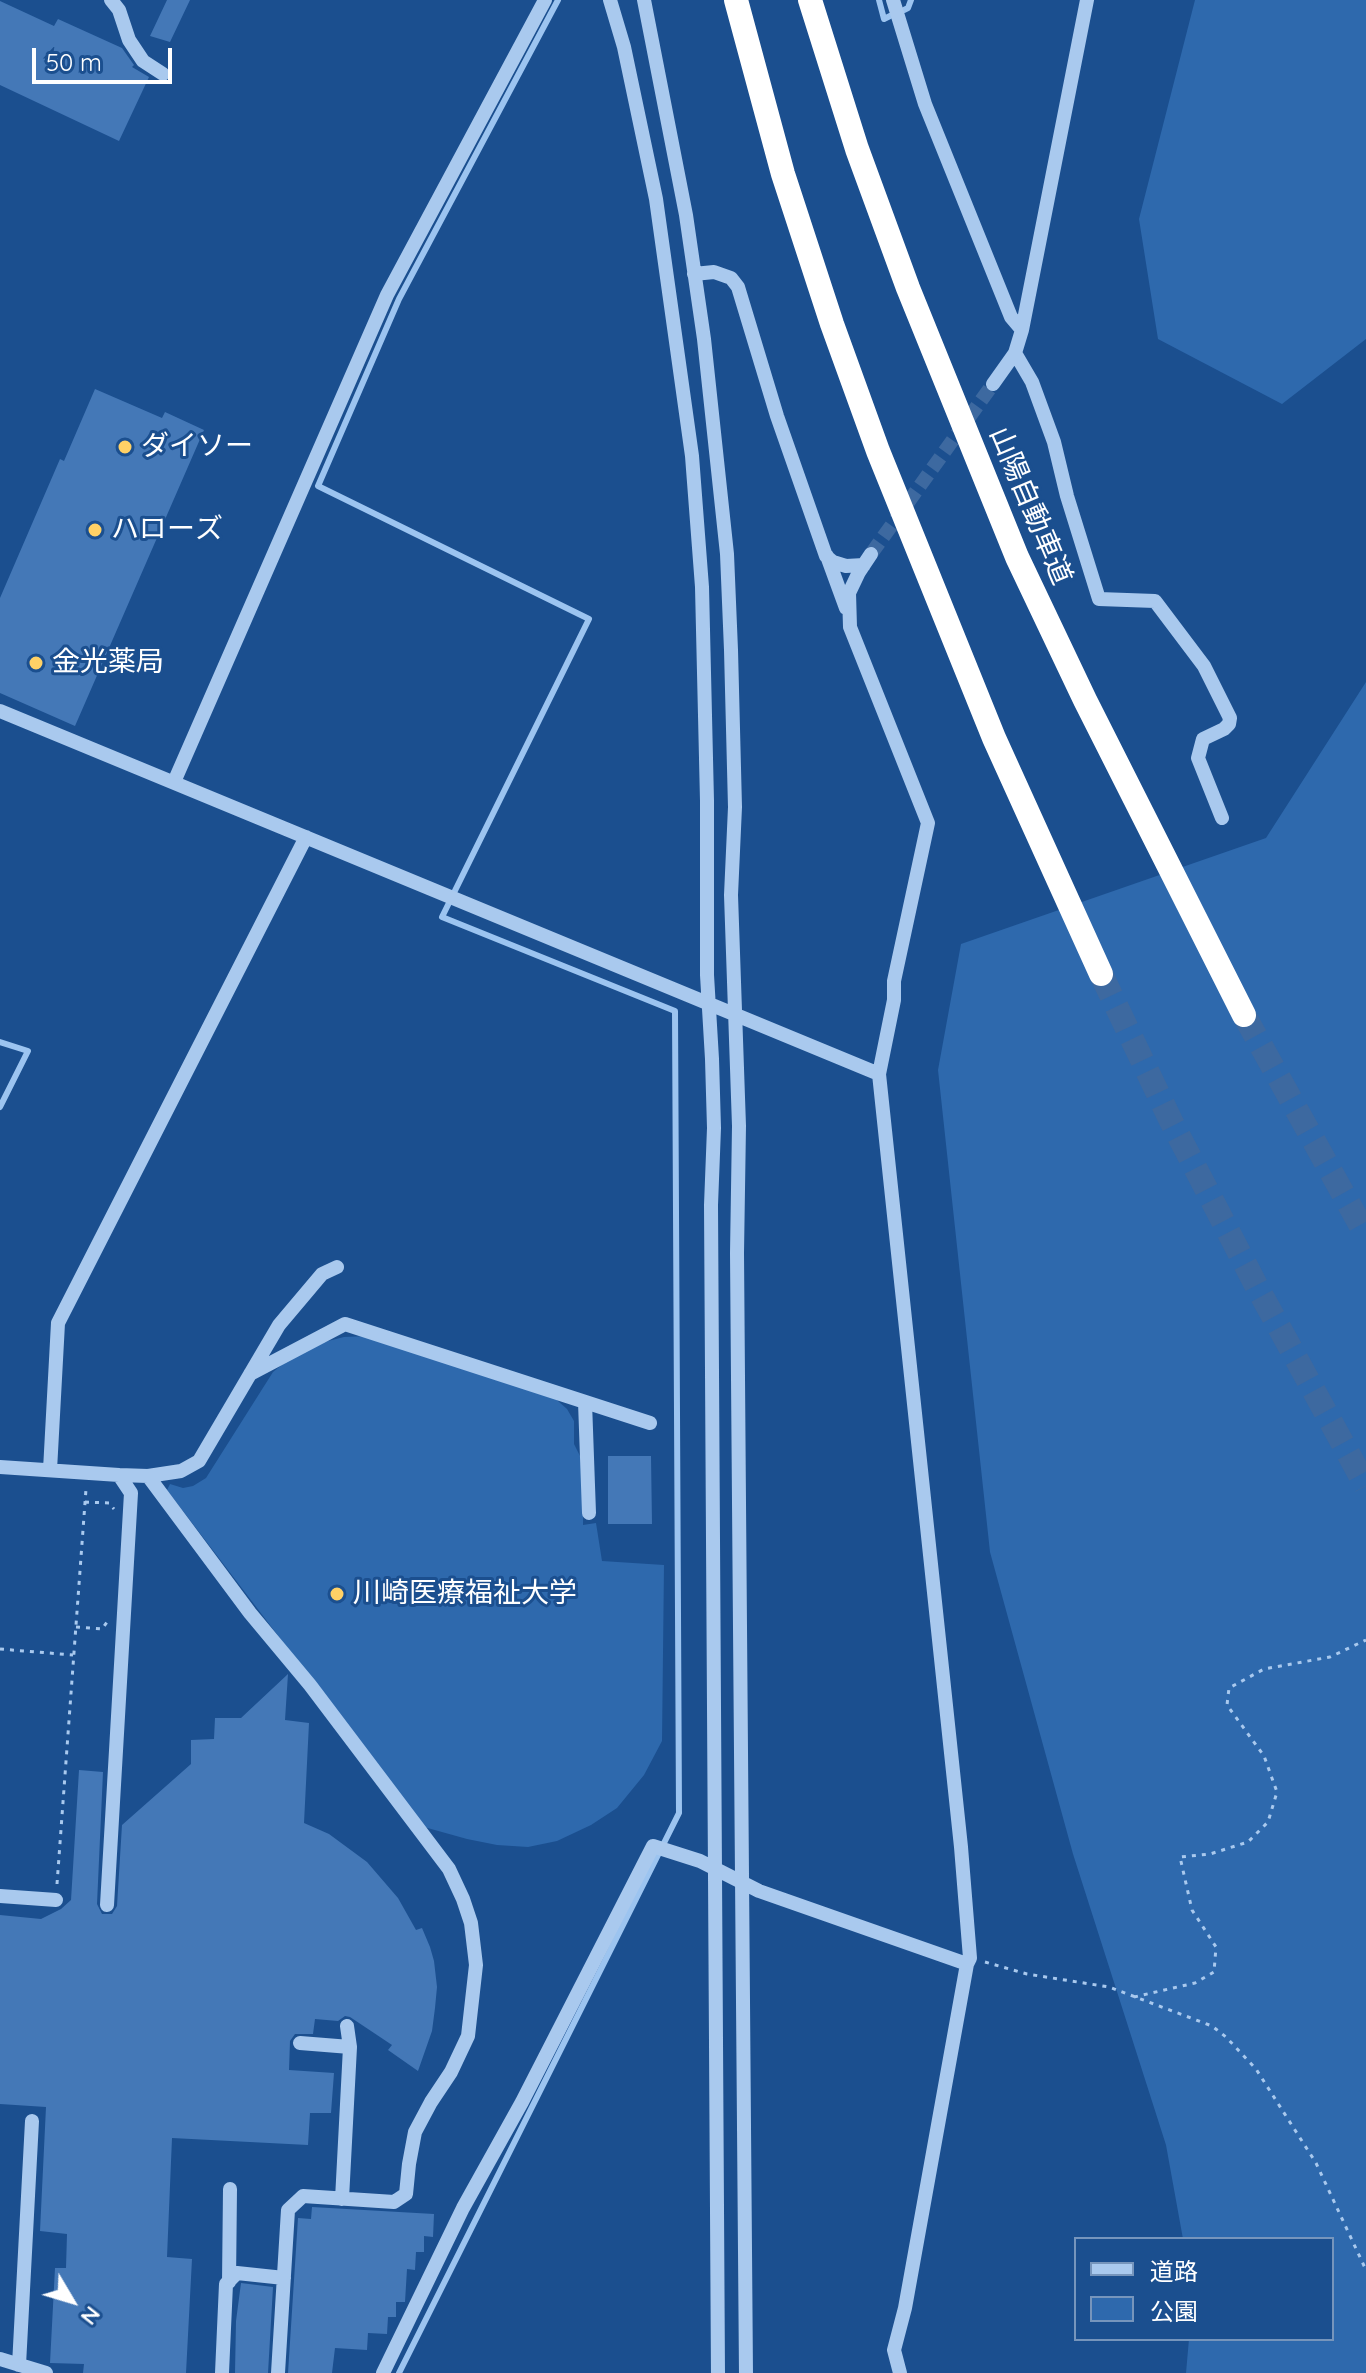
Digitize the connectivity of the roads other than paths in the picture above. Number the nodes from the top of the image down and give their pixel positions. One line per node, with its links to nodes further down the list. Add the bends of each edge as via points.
1 (111, 0): 9 (street, via 143,61)
2 (545, 0): 17 (street, via 387,295)
3 (610, 0): 21 (street, via 656,199 692,456 705,650)
4 (644, 0): 10 (street)
5 (736, 0): 20 (highway, via 783,174 878,451 994,738)
6 (810, 0): 23 (highway, 山陽自動車道, via 903,274 1017,557)
7 (893, 0): 11 (street, via 925,104 1011,317)
8 (1087, 0): 11 (street)
9 (163, 74)
10 (694, 274): 14 (street, via 714,272 738,287); 22 (street, via 727,554)
11 (1022, 330): 12 (street)
12 (1015, 353): 13 (street); 18 (street, via 1054,442 1099,599 1155,601 1204,666 1230,718 1224,729 1203,739 1198,758)
13 (993, 384)
14 (826, 556): 15 (street); 15 (street, via 846,566 868,559 849,593)
15 (848, 612): 24 (street, via 928,823)
16 (0, 711): 17 (street)
17 (174, 782): 19 (street)
18 (1222, 818)
19 (306, 837): 21 (street); 30 (street, via 58,1323)
20 (1101, 974)
21 (709, 1004): 22 (street); 34 (street)
22 (735, 1015): 24 (street); 35 (street)
23 (1244, 1015)
24 (879, 1074): 39 (street, via 960,1831)
25 (337, 1267): 26 (street, via 322,1274 279,1325)
26 (250, 1374): 27 (street, via 345,1324); 32 (street, via 199,1461 181,1471)
27 (585, 1402): 28 (street); 33 (street)
28 (650, 1423)
29 (0, 1467): 30 (street)
30 (50, 1470): 31 (street)
31 (119, 1475): 32 (street); 38 (street, via 131,1493)
32 (148, 1476): 45 (street, via 449,1869 471,1923 476,1965 468,2036 415,2132 406,2194 394,2202)
33 (589, 1513)
34 (716, 1869): 35 (street); 53 (street, via 653,1846 463,2208); 54 (street)
35 (742, 1883): 39 (street); 55 (street)
36 (0, 1896): 37 (street)
37 (56, 1900)
38 (107, 1905)
39 (968, 1961): 56 (street, via 894,2350)
40 (347, 2026): 42 (street)
41 (300, 2043): 42 (street)
42 (350, 2047): 45 (street)
43 (32, 2121): 49 (street)
44 (230, 2189): 47 (street)
45 (342, 2199): 46 (street, via 303,2196 288,2210)
46 (284, 2278): 47 (street, via 237,2273); 52 (street)
47 (229, 2282): 51 (street)
48 (0, 2359): 49 (street)
49 (19, 2365): 50 (street)
50 (46, 2373)
51 (222, 2373)
52 (278, 2373)
53 (383, 2373)
54 (718, 2373)
55 (746, 2373)
56 (900, 2373)

